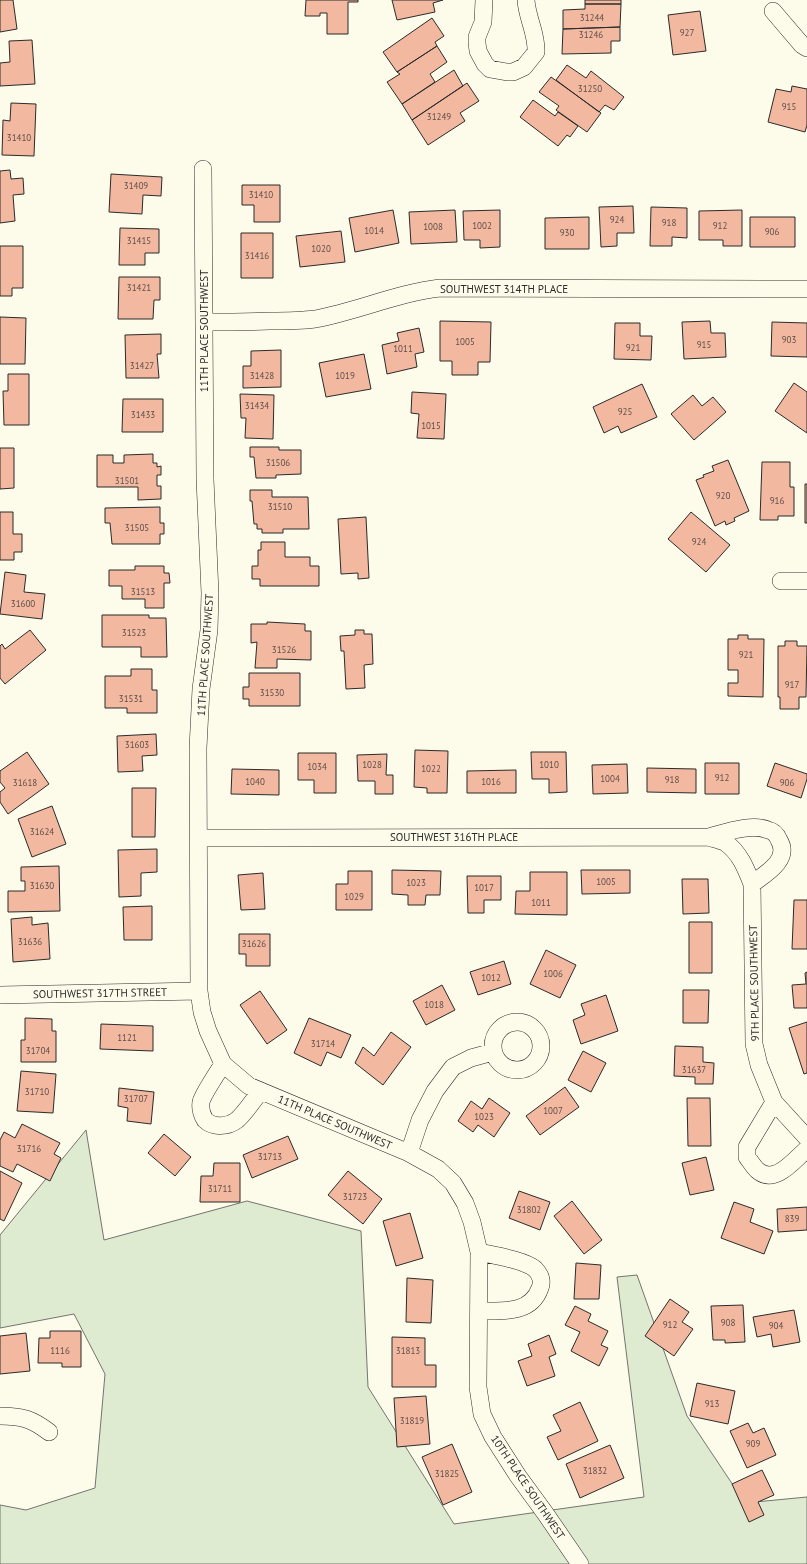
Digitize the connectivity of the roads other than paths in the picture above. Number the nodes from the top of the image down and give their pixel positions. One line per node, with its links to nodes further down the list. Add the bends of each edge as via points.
1 (484, 0): 2 (street, via 483,22 477,37 478,51 490,69 507,72 524,67 536,52)
2 (526, 0)
3 (773, 11): 4 (street)
4 (807, 48)
5 (203, 169): 7 (street, 11TH PLACE SOUTHWEST)
6 (807, 290): 7 (street, SOUTHWEST 314TH PLACE, via 440,288 413,292 314,319)
7 (205, 322): 11 (street, 11TH PLACE SOUTHWEST, via 205,479 210,593 198,748)
8 (781, 581): 9 (street)
9 (807, 581)
10 (708, 837): 11 (street, SOUTHWEST 316TH PLACE); 12 (street, 9TH PLACE SOUTHWEST, via 725,843 736,853 745,866); 12 (street, via 748,828 768,830 776,834 783,849 780,860 773,869)
11 (200, 838): 13 (street, 11TH PLACE SOUTHWEST)
12 (752, 884): 18 (street, 9TH PLACE SOUTHWEST, via 754,1044)
13 (199, 992): 14 (street, SOUTHWEST 317TH STREET); 16 (street, 11TH PLACE SOUTHWEST, via 208,1031)
14 (0, 995)
15 (493, 1052): 21 (street, via 471,1058 453,1067 435,1091 420,1120)
16 (223, 1064): 17 (street, 11TH PLACE SOUTHWEST, via 249,1086); 17 (street, via 201,1102 201,1113 210,1124 226,1125 236,1120)
17 (261, 1091): 21 (street, 11TH PLACE SOUTHWEST)
18 (774, 1102): 19 (street, 9TH PLACE SOUTHWEST); 20 (street, via 747,1147 747,1157 757,1170 769,1176 779,1173)
19 (807, 1138)
20 (807, 1149)
21 (409, 1153): 22 (street, 10TH PLACE SOUTHWEST, via 438,1169 453,1183 465,1203)
22 (479, 1252): 23 (street, 10TH PLACE SOUTHWEST); 23 (street, via 527,1264 541,1276 542,1285 532,1302 513,1310)
23 (479, 1311): 26 (street, 10TH PLACE SOUTHWEST, via 478,1387 482,1414 493,1437 518,1476)
24 (0, 1416): 25 (street, via 18,1417 35,1422)
25 (49, 1432)
26 (580, 1564)

